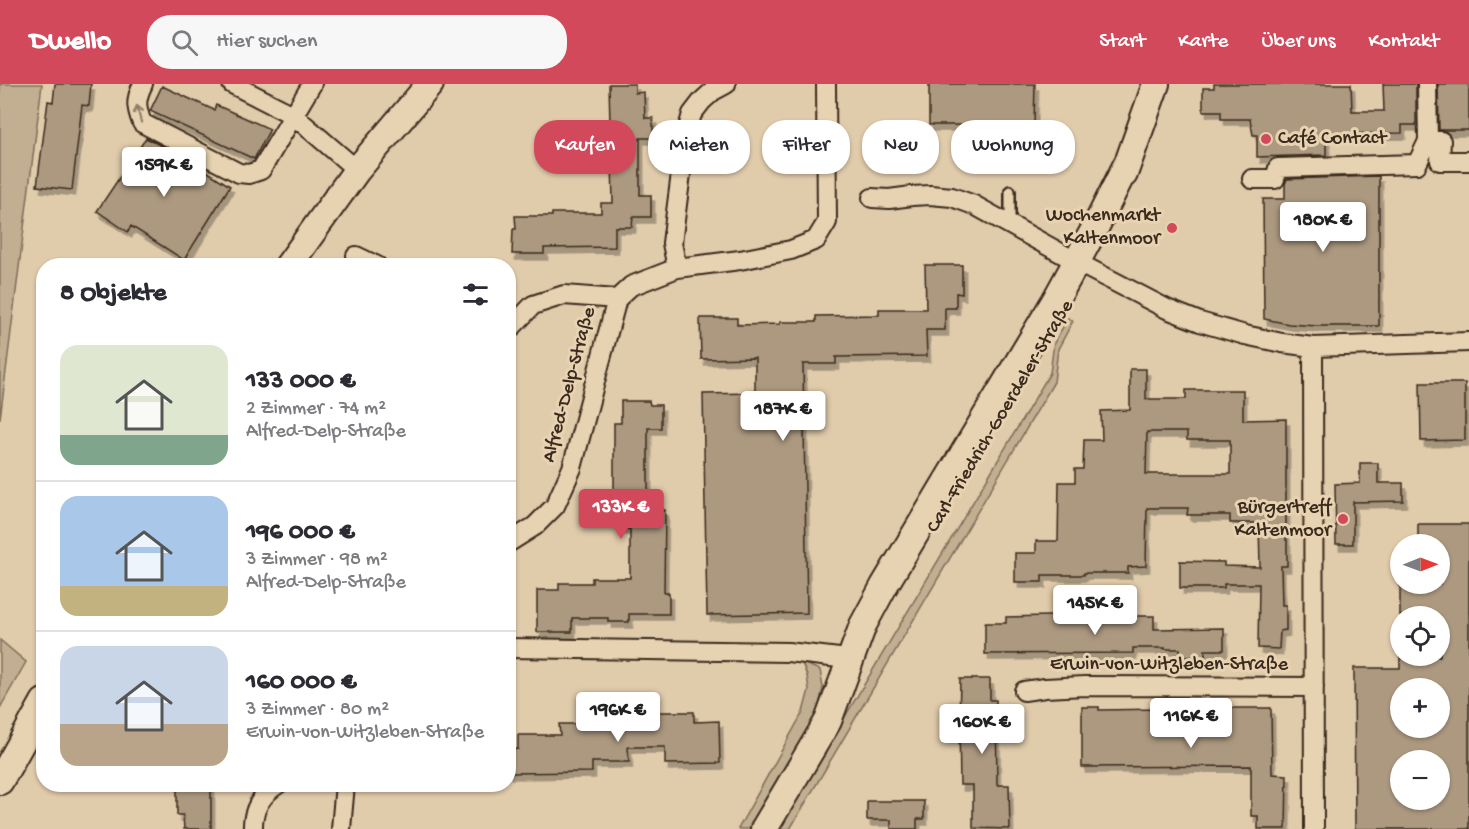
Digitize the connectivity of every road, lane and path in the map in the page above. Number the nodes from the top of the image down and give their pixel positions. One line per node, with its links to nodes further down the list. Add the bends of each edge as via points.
1 (143, 84): 9 (street, one-way to 1, via 261,170 240,173 142,123 136,109)
2 (232, 84): 9 (street)
3 (312, 84): 9 (street)
4 (430, 84): 12 (street)
5 (726, 84): 21 (street, via 702,101 692,114 686,135 672,243)
6 (826, 84): 21 (street, via 827,222 816,240 791,250)
7 (1156, 84): 20 (street, Carl-Friedrich-Goerdeler-Straße, via 1102,232)
8 (1427, 84): 10 (street)
9 (293, 115): 12 (street)
10 (1428, 141): 11 (street, via 1441,141 1440,161); 13 (street, via 1417,164 1278,168 1275,179)
11 (1469, 161)
12 (357, 170): 18 (street)
13 (1252, 179)
14 (1010, 191): 16 (lane)
15 (872, 198): 16 (street, via 952,197)
16 (1010, 225): 20 (street)
17 (356, 256): 19 (street)
18 (294, 258)
19 (360, 258)
20 (1081, 264): 25 (street, via 1200,322 1282,343); 28 (street, Carl-Friedrich-Goerdeler-Straße, via 1068,308 873,633)
21 (677, 268): 22 (street, via 631,286)
22 (617, 298): 23 (street, Alfred-Delp-Straße, via 564,296 533,305); 26 (street, Alfred-Delp-Straße, via 572,468 555,506)
23 (516, 323)
24 (1469, 342): 25 (street)
25 (1313, 346): 29 (street)
26 (516, 538)
27 (516, 648): 28 (street, via 788,652)
28 (849, 662): 37 (street, Carl-Friedrich-Goerdeler-Straße, via 828,721)
29 (1314, 687): 30 (street, Erwin-von-Witzleben-Straße, via 1094,686); 38 (street)
30 (1024, 691)
31 (36, 716): 32 (street)
32 (0, 781)
33 (268, 792): 35 (street, via 260,799)
34 (344, 792): 36 (street)
35 (253, 829)
36 (341, 829)
37 (764, 829)
38 (1314, 829)

